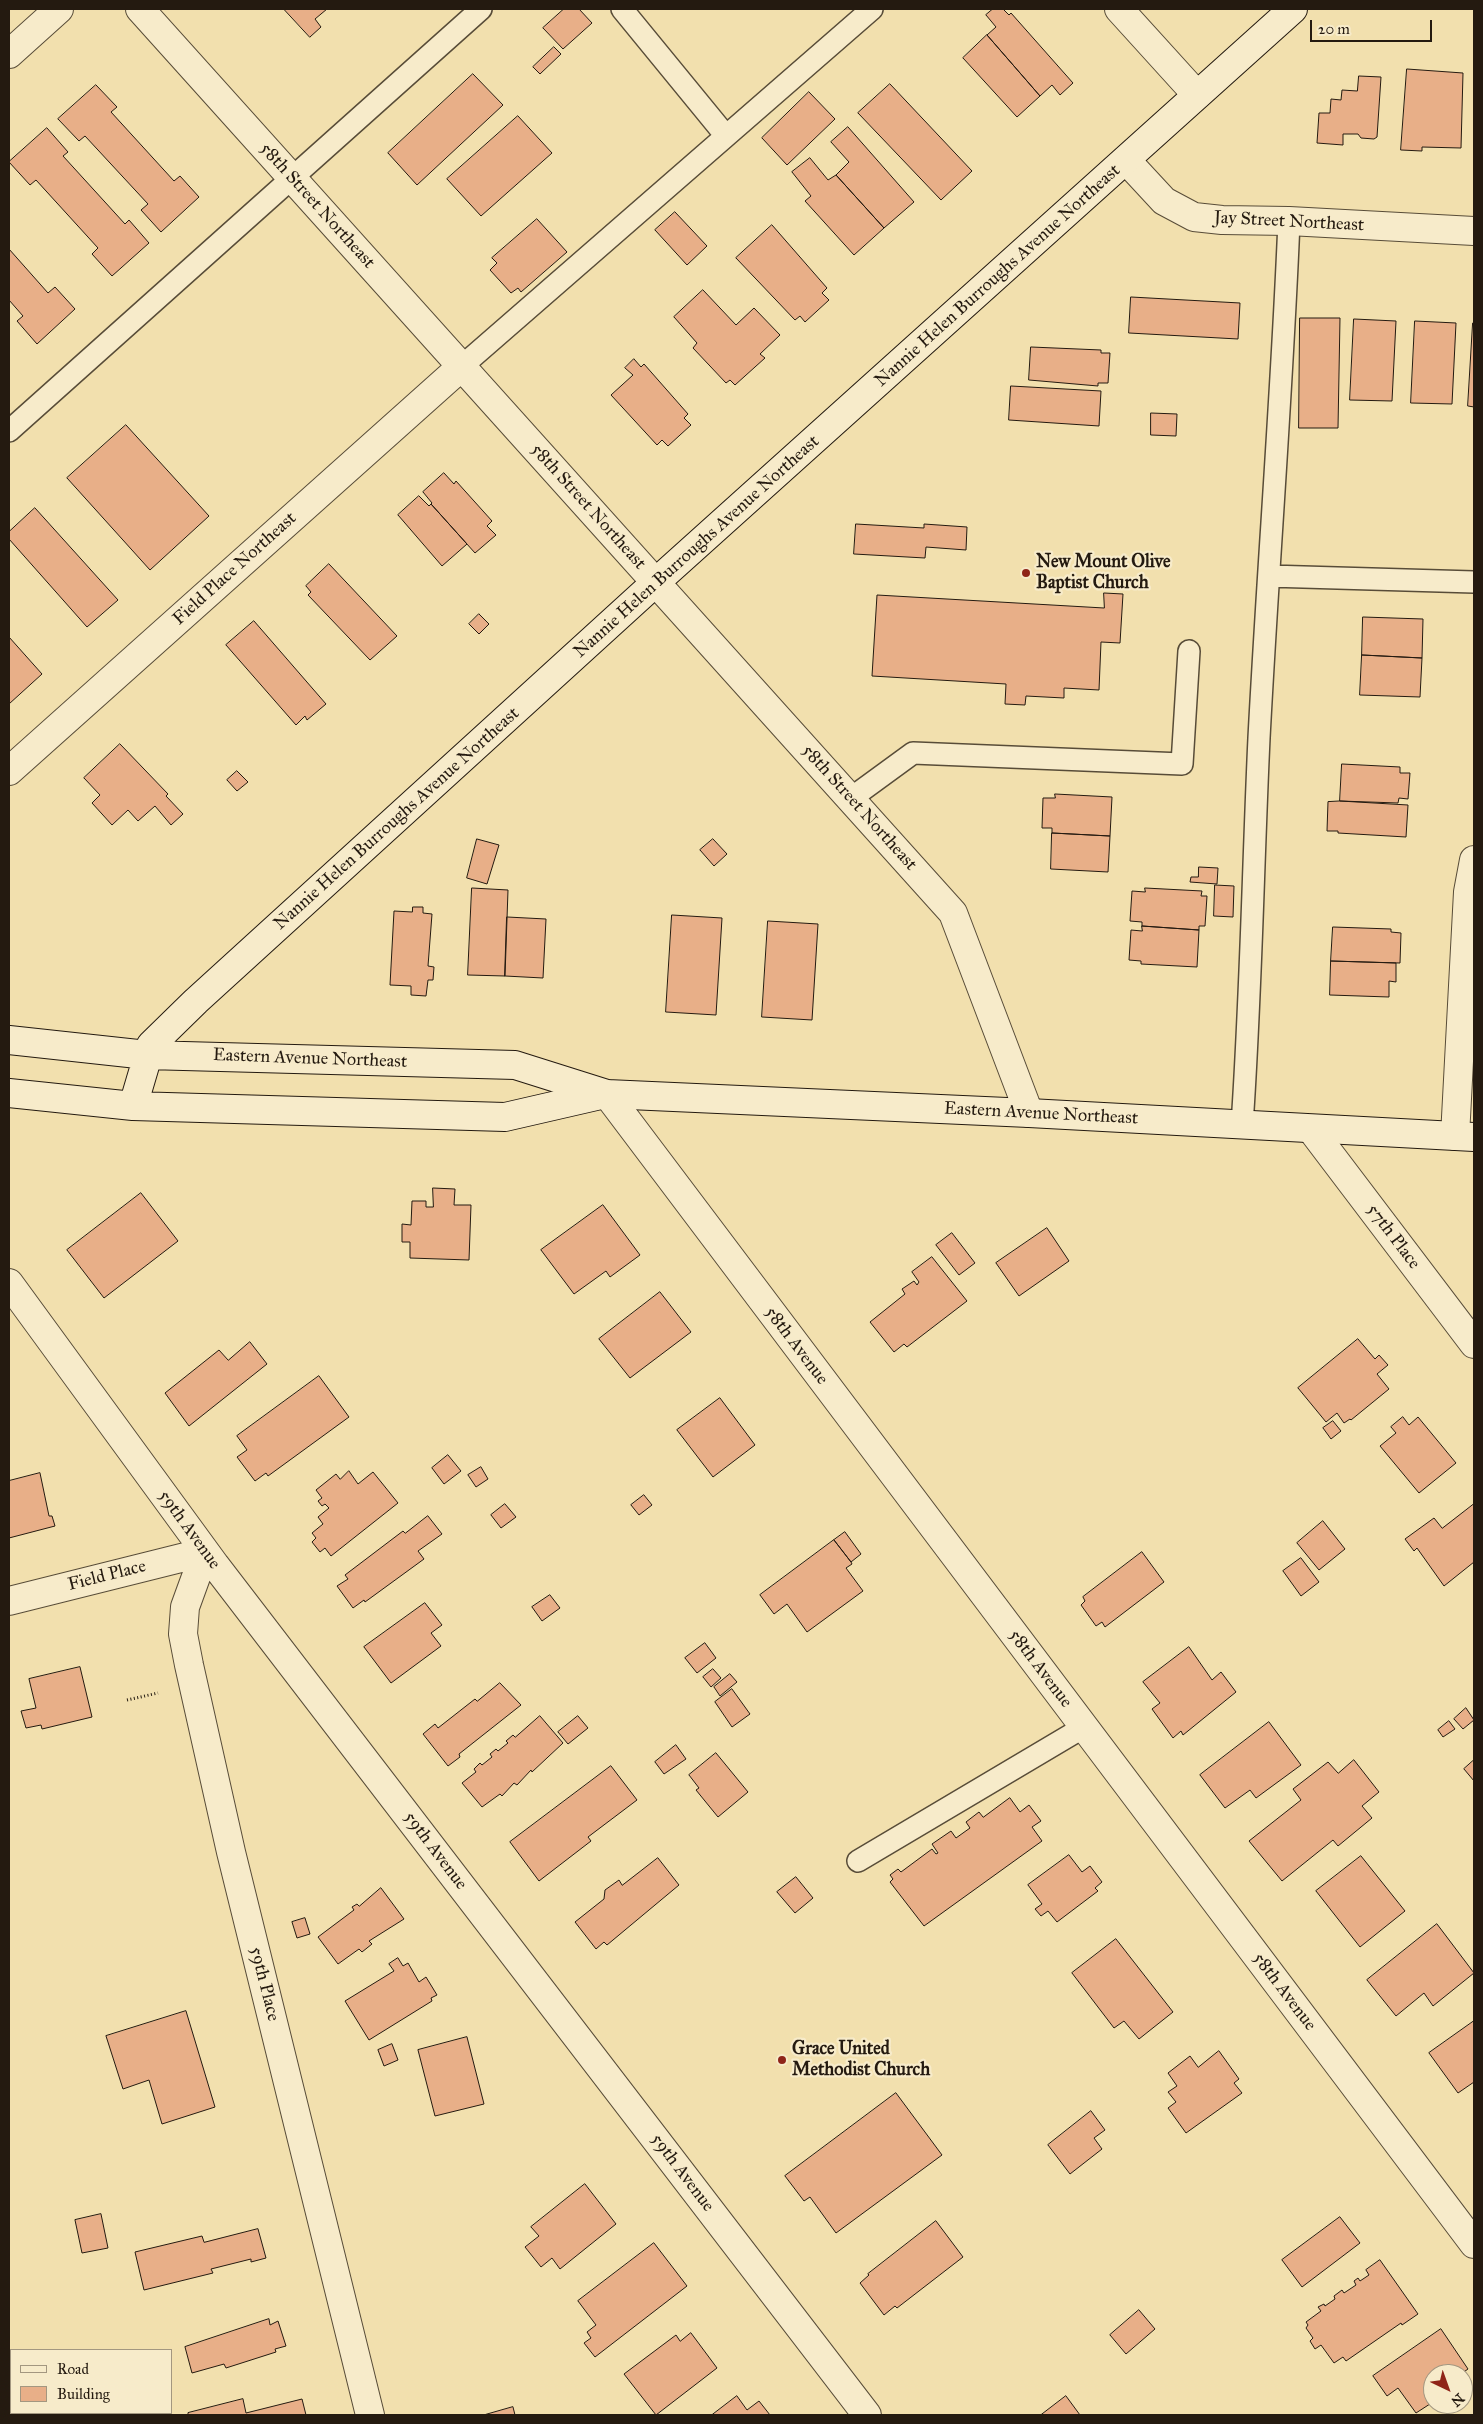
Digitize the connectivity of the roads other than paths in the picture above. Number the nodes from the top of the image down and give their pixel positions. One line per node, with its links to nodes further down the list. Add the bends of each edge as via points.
1 (59, 9): 8 (street)
2 (140, 9): 12 (street, 58th Street Northeast)
3 (481, 9): 12 (lane)
4 (622, 9): 10 (lane)
5 (872, 9): 10 (lane)
6 (1119, 9): 9 (street)
7 (1293, 9): 9 (street, Nannie Helen Burroughs Avenue Northeast)
8 (9, 54)
9 (1197, 96): 11 (street, Nannie Helen Burroughs Avenue Northeast)
10 (726, 136): 15 (lane)
11 (1126, 160): 13 (street, Jay Street Northeast, via 1164,201 1194,217); 18 (street, Nannie Helen Burroughs Avenue Northeast)
12 (292, 179): 15 (street, 58th Street Northeast); 16 (lane)
13 (1289, 221): 14 (street, Jay Street Northeast); 17 (lane)
14 (1474, 231)
15 (461, 367): 18 (street, 58th Street Northeast); 21 (street, Field Place Northeast)
16 (9, 431)
17 (1269, 576): 19 (lane); 30 (lane)
18 (656, 582): 22 (street, 58th Street Northeast); 25 (street, Nannie Helen Burroughs Avenue Northeast, via 196,1001 151,1045)
19 (1474, 582)
20 (1189, 651): 22 (lane, via 1182,764 913,753)
21 (9, 771)
22 (850, 799): 29 (street, 58th Street Northeast, via 953,912)
23 (1474, 860): 32 (street, via 1468,892)
24 (9, 1040): 25 (street, Eastern Avenue Northeast)
25 (147, 1055): 27 (street, Eastern Avenue Northeast, via 515,1065); 28 (street, Nannie Helen Burroughs Avenue Northeast)
26 (9, 1093): 28 (street, Eastern Avenue Northeast)
27 (607, 1094): 28 (street, Eastern Avenue Northeast, via 505,1117); 29 (street, Eastern Avenue Northeast); 37 (street, 58th Avenue)
28 (133, 1106)
29 (1029, 1113): 30 (street, Eastern Avenue Northeast)
30 (1242, 1124): 31 (street, Eastern Avenue Northeast)
31 (1311, 1129): 32 (street, Eastern Avenue Northeast); 34 (street, 57th Place)
32 (1465, 1137)
33 (9, 1283): 35 (street, 59th Avenue)
34 (1474, 1344)
35 (204, 1552): 36 (street, Field Place); 40 (street, 59th Place, via 184,1607 188,1665); 41 (street, 59th Avenue)
36 (9, 1601)
37 (1084, 1727): 38 (lane); 39 (street, 58th Avenue)
38 (858, 1861)
39 (1474, 2244)
40 (370, 2415)
41 (867, 2415)

